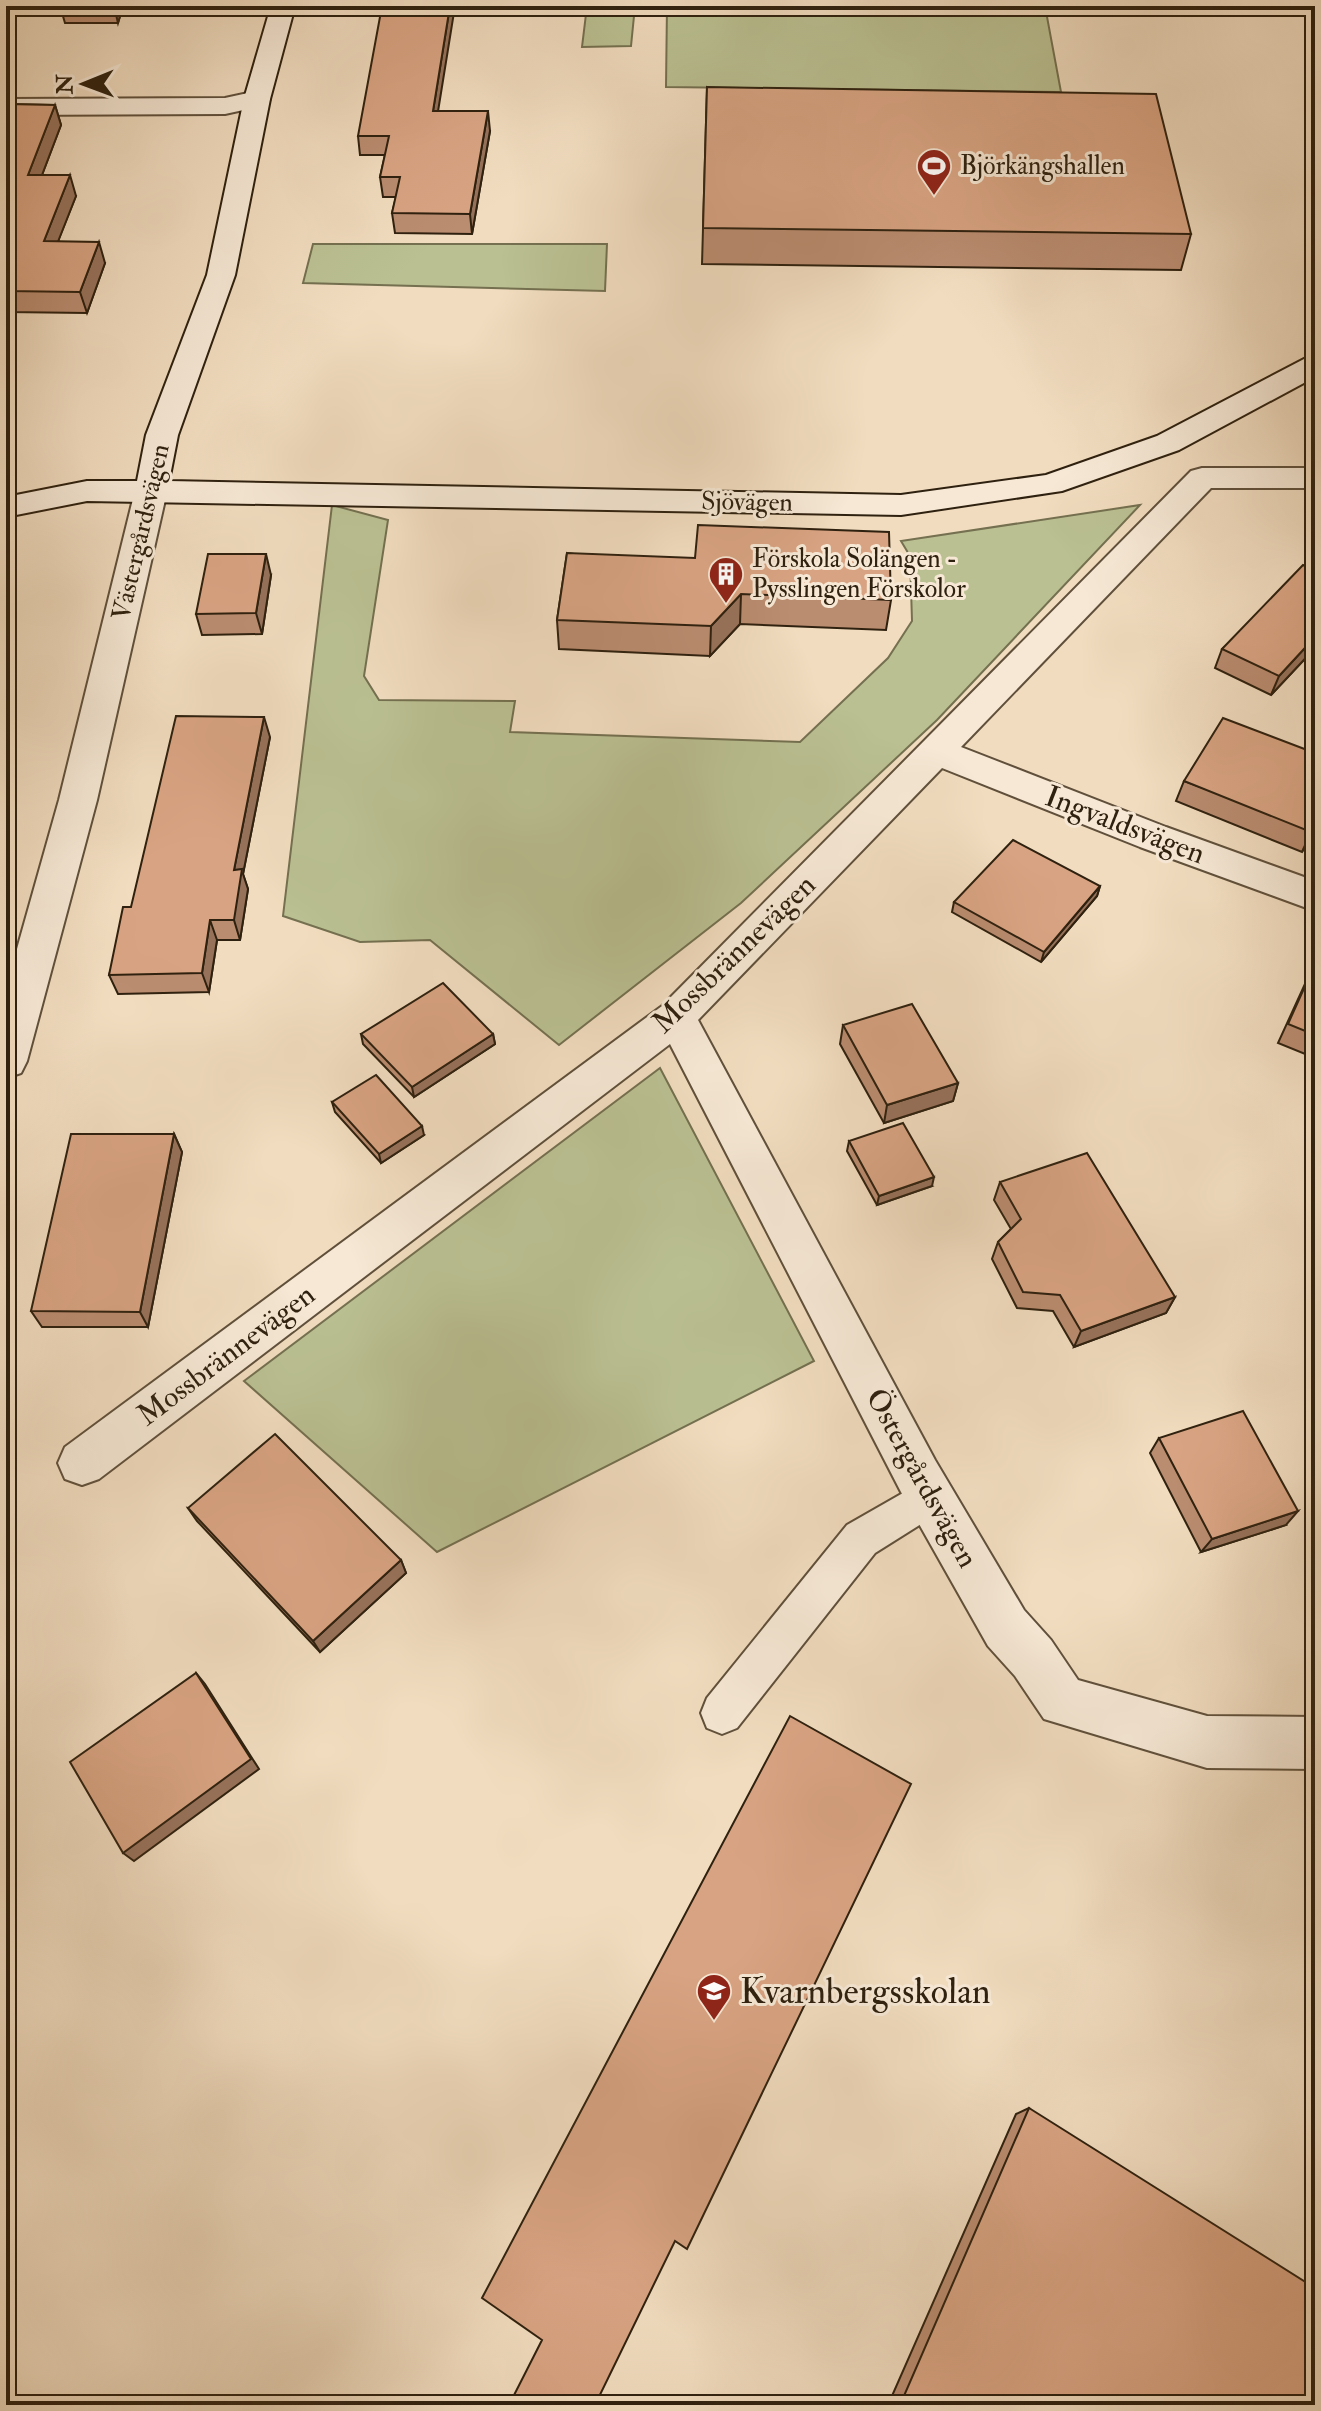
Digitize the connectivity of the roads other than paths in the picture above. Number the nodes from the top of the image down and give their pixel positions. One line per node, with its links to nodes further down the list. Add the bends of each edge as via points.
1 (283, 6): 2 (street, Västergårdsvägen)
2 (257, 99): 3 (street, via 225,106); 6 (street, Västergårdsvägen, via 221,275 162,435)
3 (6, 107)
4 (1315, 365): 6 (street, Sjövägen, via 1168,443 1051,484 901,505)
5 (1315, 478): 8 (street, Mossbrännevägen, via 1202,478)
6 (151, 491): 7 (street, Sjövägen, via 87,491); 11 (street, Västergårdsvägen, via 78,800)
7 (6, 507)
8 (936, 751): 9 (street, Ingvaldsvägen); 10 (street, Mossbrännevägen)
9 (1315, 896)
10 (676, 1017): 12 (street, Mossbrännevägen); 13 (street, Östergårdsvägen)
11 (6, 1061)
12 (82, 1463)
13 (931, 1496): 14 (lane, via 861,1539); 15 (street, Östergårdsvägen, via 1006,1628 1062,1701 1207,1742)
14 (722, 1713)
15 (1315, 1743)

